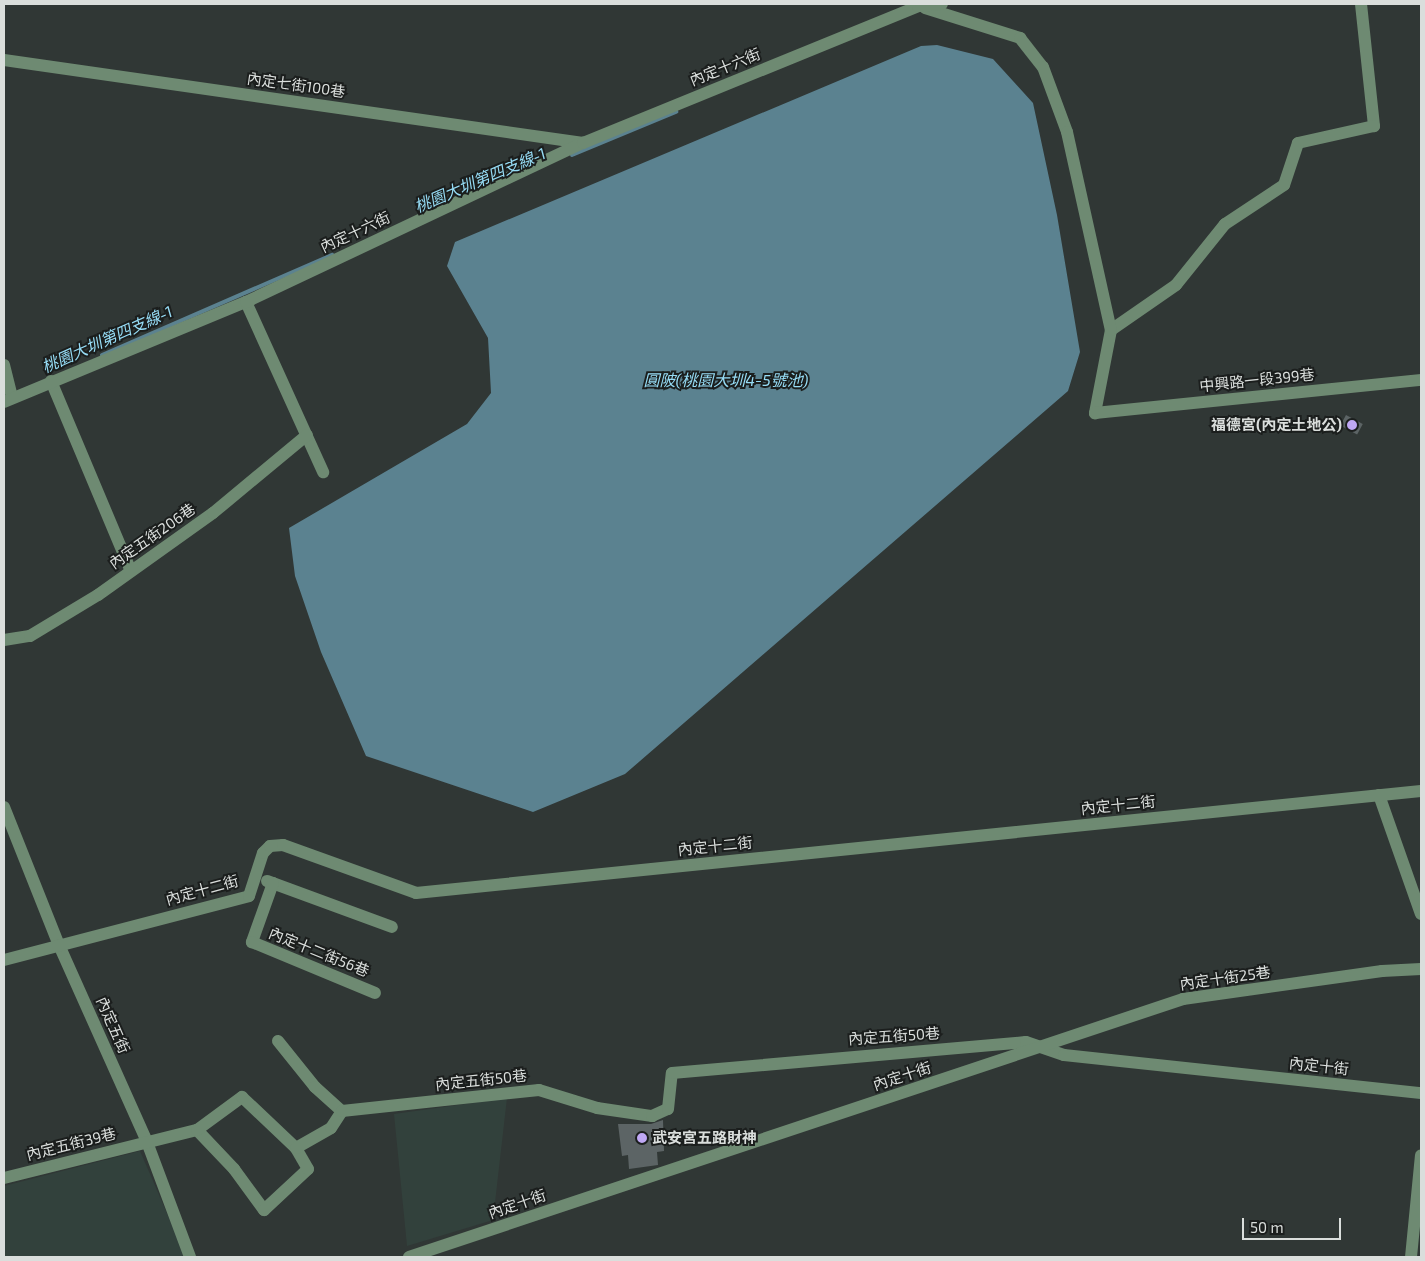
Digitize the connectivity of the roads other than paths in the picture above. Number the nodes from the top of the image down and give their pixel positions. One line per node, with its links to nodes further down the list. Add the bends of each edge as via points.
1 (942, 4): 3 (street, 內定十六街)
2 (1361, 4): 7 (street, via 1374,126 1298,143 1284,185 1225,224 1176,285)
3 (918, 6): 5 (street, 內定十六街); 7 (street, via 1020,38 1043,67 1067,132)
4 (4, 60): 5 (street, 內定七街100巷)
5 (583, 143): 6 (street, 內定十六街)
6 (246, 302): 9 (street, 內定十六街); 12 (street)
7 (1111, 330): 10 (street, 中興路一段399巷, via 1095,412)
8 (4, 366): 11 (street)
9 (51, 380): 11 (street, 內定十六街); 14 (street)
10 (1421, 380)
11 (8, 400)
12 (307, 435): 13 (street); 14 (street, 內定五街206巷, via 213,513)
13 (323, 472)
14 (130, 569): 15 (street, 內定五街206巷, via 98,595 49,626 30,636)
15 (4, 640)
16 (1421, 791): 17 (street, 內定十二街)
17 (1379, 795): 19 (street, 內定十二街, via 416,893 277,845 270,846 263,853); 21 (street)
18 (4, 807): 23 (street, 內定五街)
19 (257, 878): 20 (street); 23 (street, 內定十二街, via 249,896)
20 (273, 883): 22 (street); 26 (street, 內定十二街56巷, via 252,942)
21 (1421, 914)
22 (392, 927)
23 (59, 945): 24 (street); 32 (street, 內定五街)
24 (4, 960)
25 (1421, 969): 28 (street, 內定十街25巷, via 1382,971 1183,999)
26 (375, 993)
27 (278, 1041): 30 (street, via 315,1087)
28 (1039, 1048): 29 (street, 內定十街, via 1064,1055); 30 (street, 內定五街50巷, via 1026,1042 672,1073 668,1109 652,1116 596,1108 539,1090); 37 (street, 內定十街)
29 (1421, 1093)
30 (342, 1111): 33 (street, via 332,1128)
31 (196, 1130): 32 (street); 33 (street, via 242,1097); 33 (street, via 234,1169 264,1210 308,1170)
32 (147, 1142): 35 (street, 內定五街39巷); 36 (street, 內定五街)
33 (296, 1148)
34 (1421, 1154): 38 (street)
35 (4, 1178)
36 (190, 1257)
37 (409, 1257)
38 (1411, 1257)

